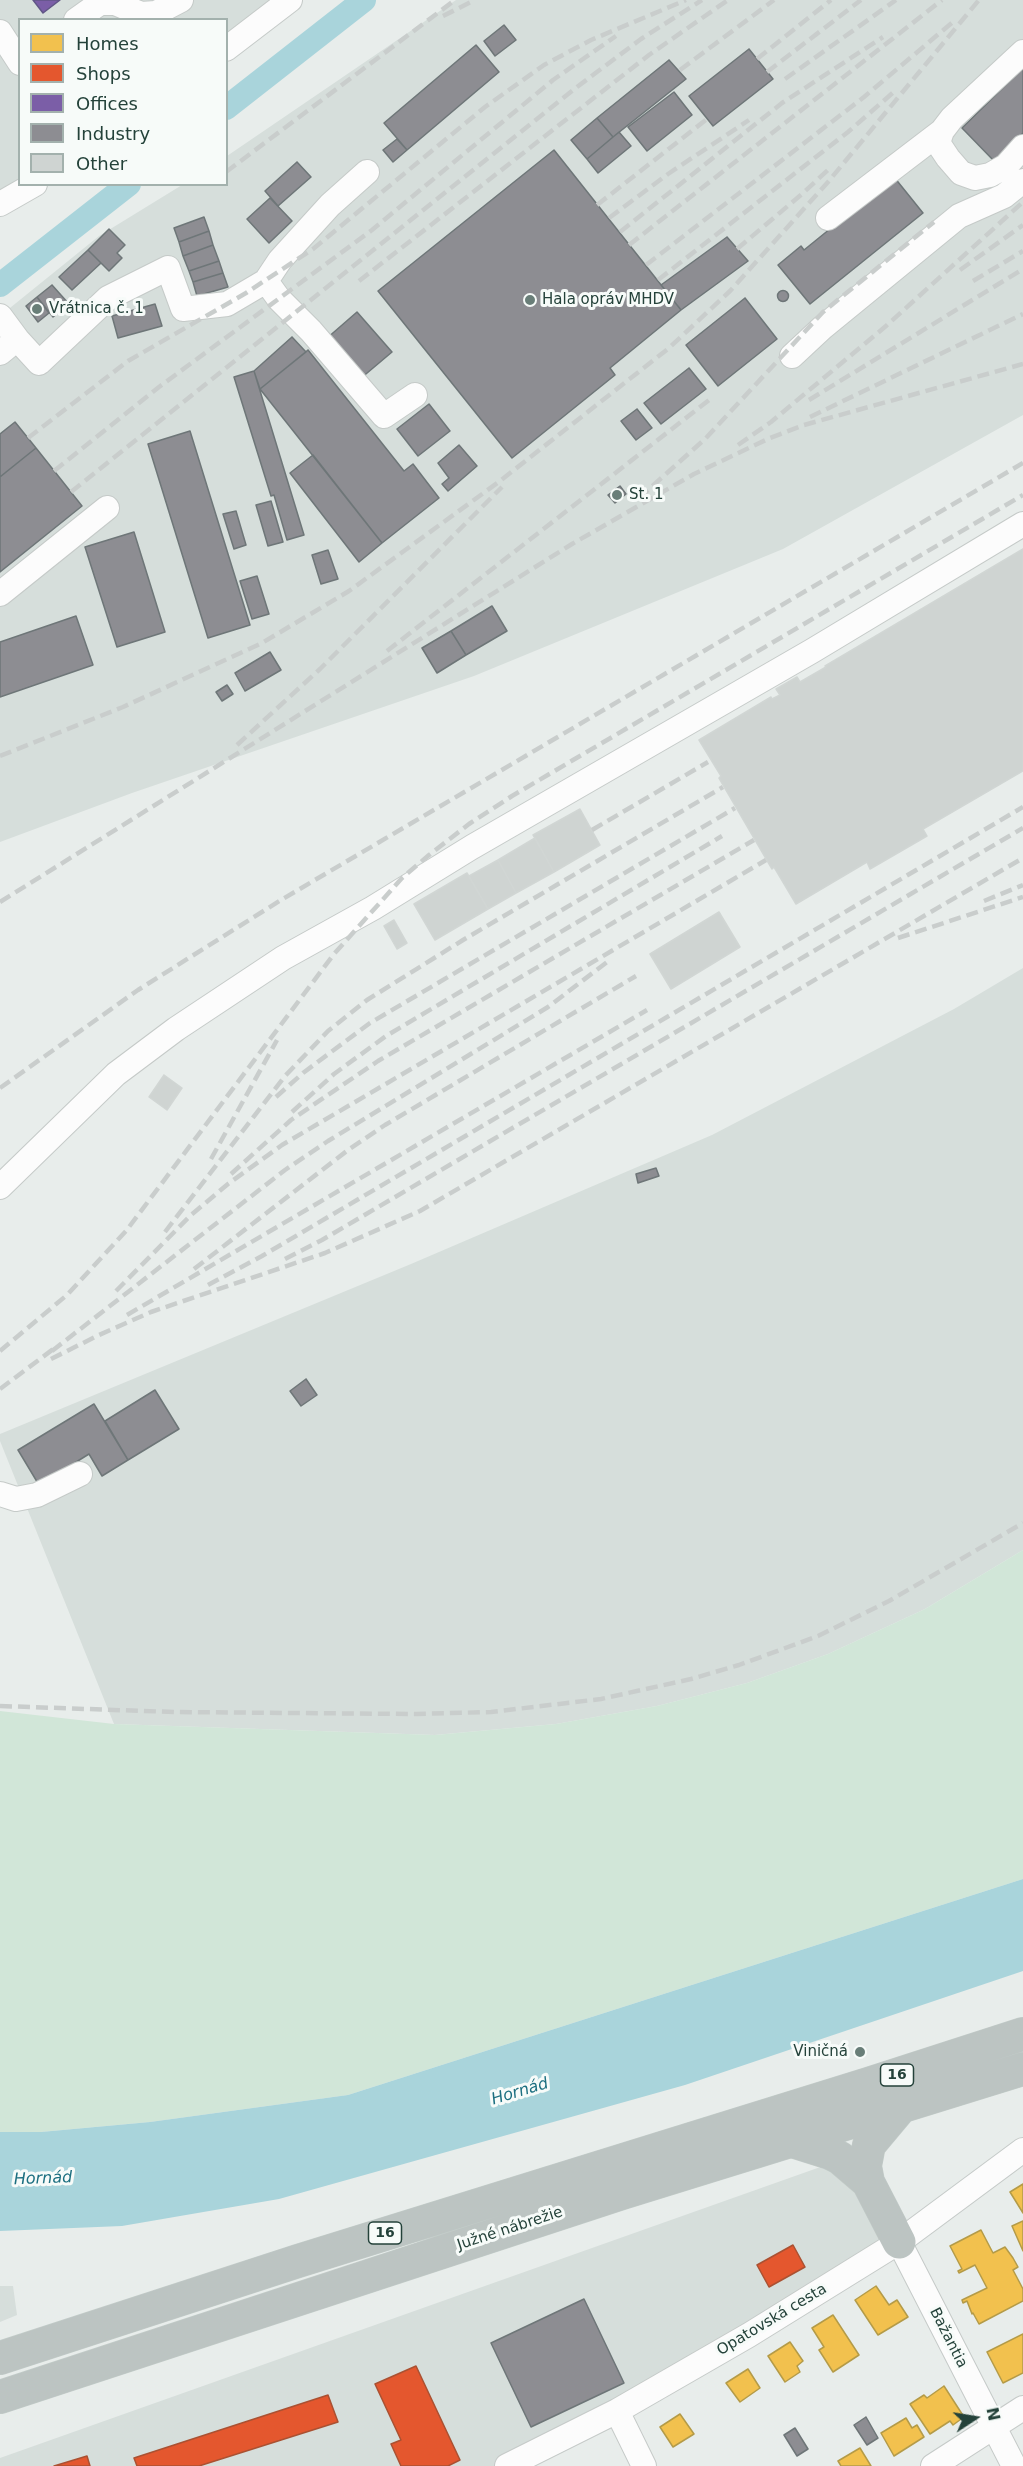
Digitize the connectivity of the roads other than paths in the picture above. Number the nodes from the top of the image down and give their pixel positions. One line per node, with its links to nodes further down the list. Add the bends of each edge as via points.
1 (181, 0): 3 (street, via 156,13 141,14 115,3 100,3)
2 (290, 0): 5 (street)
3 (79, 18)
4 (0, 32): 7 (street)
5 (228, 47)
6 (1023, 52): 8 (street)
7 (18, 59)
8 (942, 131): 9 (street, via 938,143 948,158 961,173 975,178 1006,166); 14 (street)
9 (1023, 147)
10 (367, 172): 15 (street, via 279,260)
11 (1023, 181): 18 (street, via 1004,196 959,216)
12 (32, 186): 13 (street)
13 (0, 204)
14 (828, 218)
15 (266, 281): 17 (street, via 227,304 183,309 168,268 108,298 39,363); 19 (street, via 384,416)
16 (0, 316): 17 (street)
17 (8, 346)
18 (792, 356)
19 (415, 395)
20 (107, 508): 22 (street)
21 (1023, 525): 23 (street, via 283,958 116,1074)
22 (0, 594)
23 (0, 1187)
24 (80, 1474): 25 (street, via 38,1495 16,1499)
25 (0, 1494)
26 (1023, 2034): 33 (highway, 16)
27 (1023, 2069): 28 (highway, Južné nábrežie / 16)
28 (900, 2108): 29 (highway, Južné nábrežie / 16); 31 (highway, via 869,2145 865,2166)
29 (792, 2141): 31 (highway, via 840,2158); 34 (highway, Južné nábrežie / 16)
30 (1023, 2150): 32 (street, Opatovská cesta)
31 (868, 2182): 32 (highway)
32 (899, 2242): 36 (street, Opatovská cesta); 37 (street, Bažantia)
33 (0, 2358)
34 (0, 2397)
35 (1023, 2408): 37 (street)
36 (617, 2411): 38 (street, Opatovská cesta); 39 (street)
37 (993, 2427): 40 (street); 41 (street, Bažantia)
38 (507, 2466)
39 (644, 2466)
40 (933, 2466)
41 (1014, 2466)

